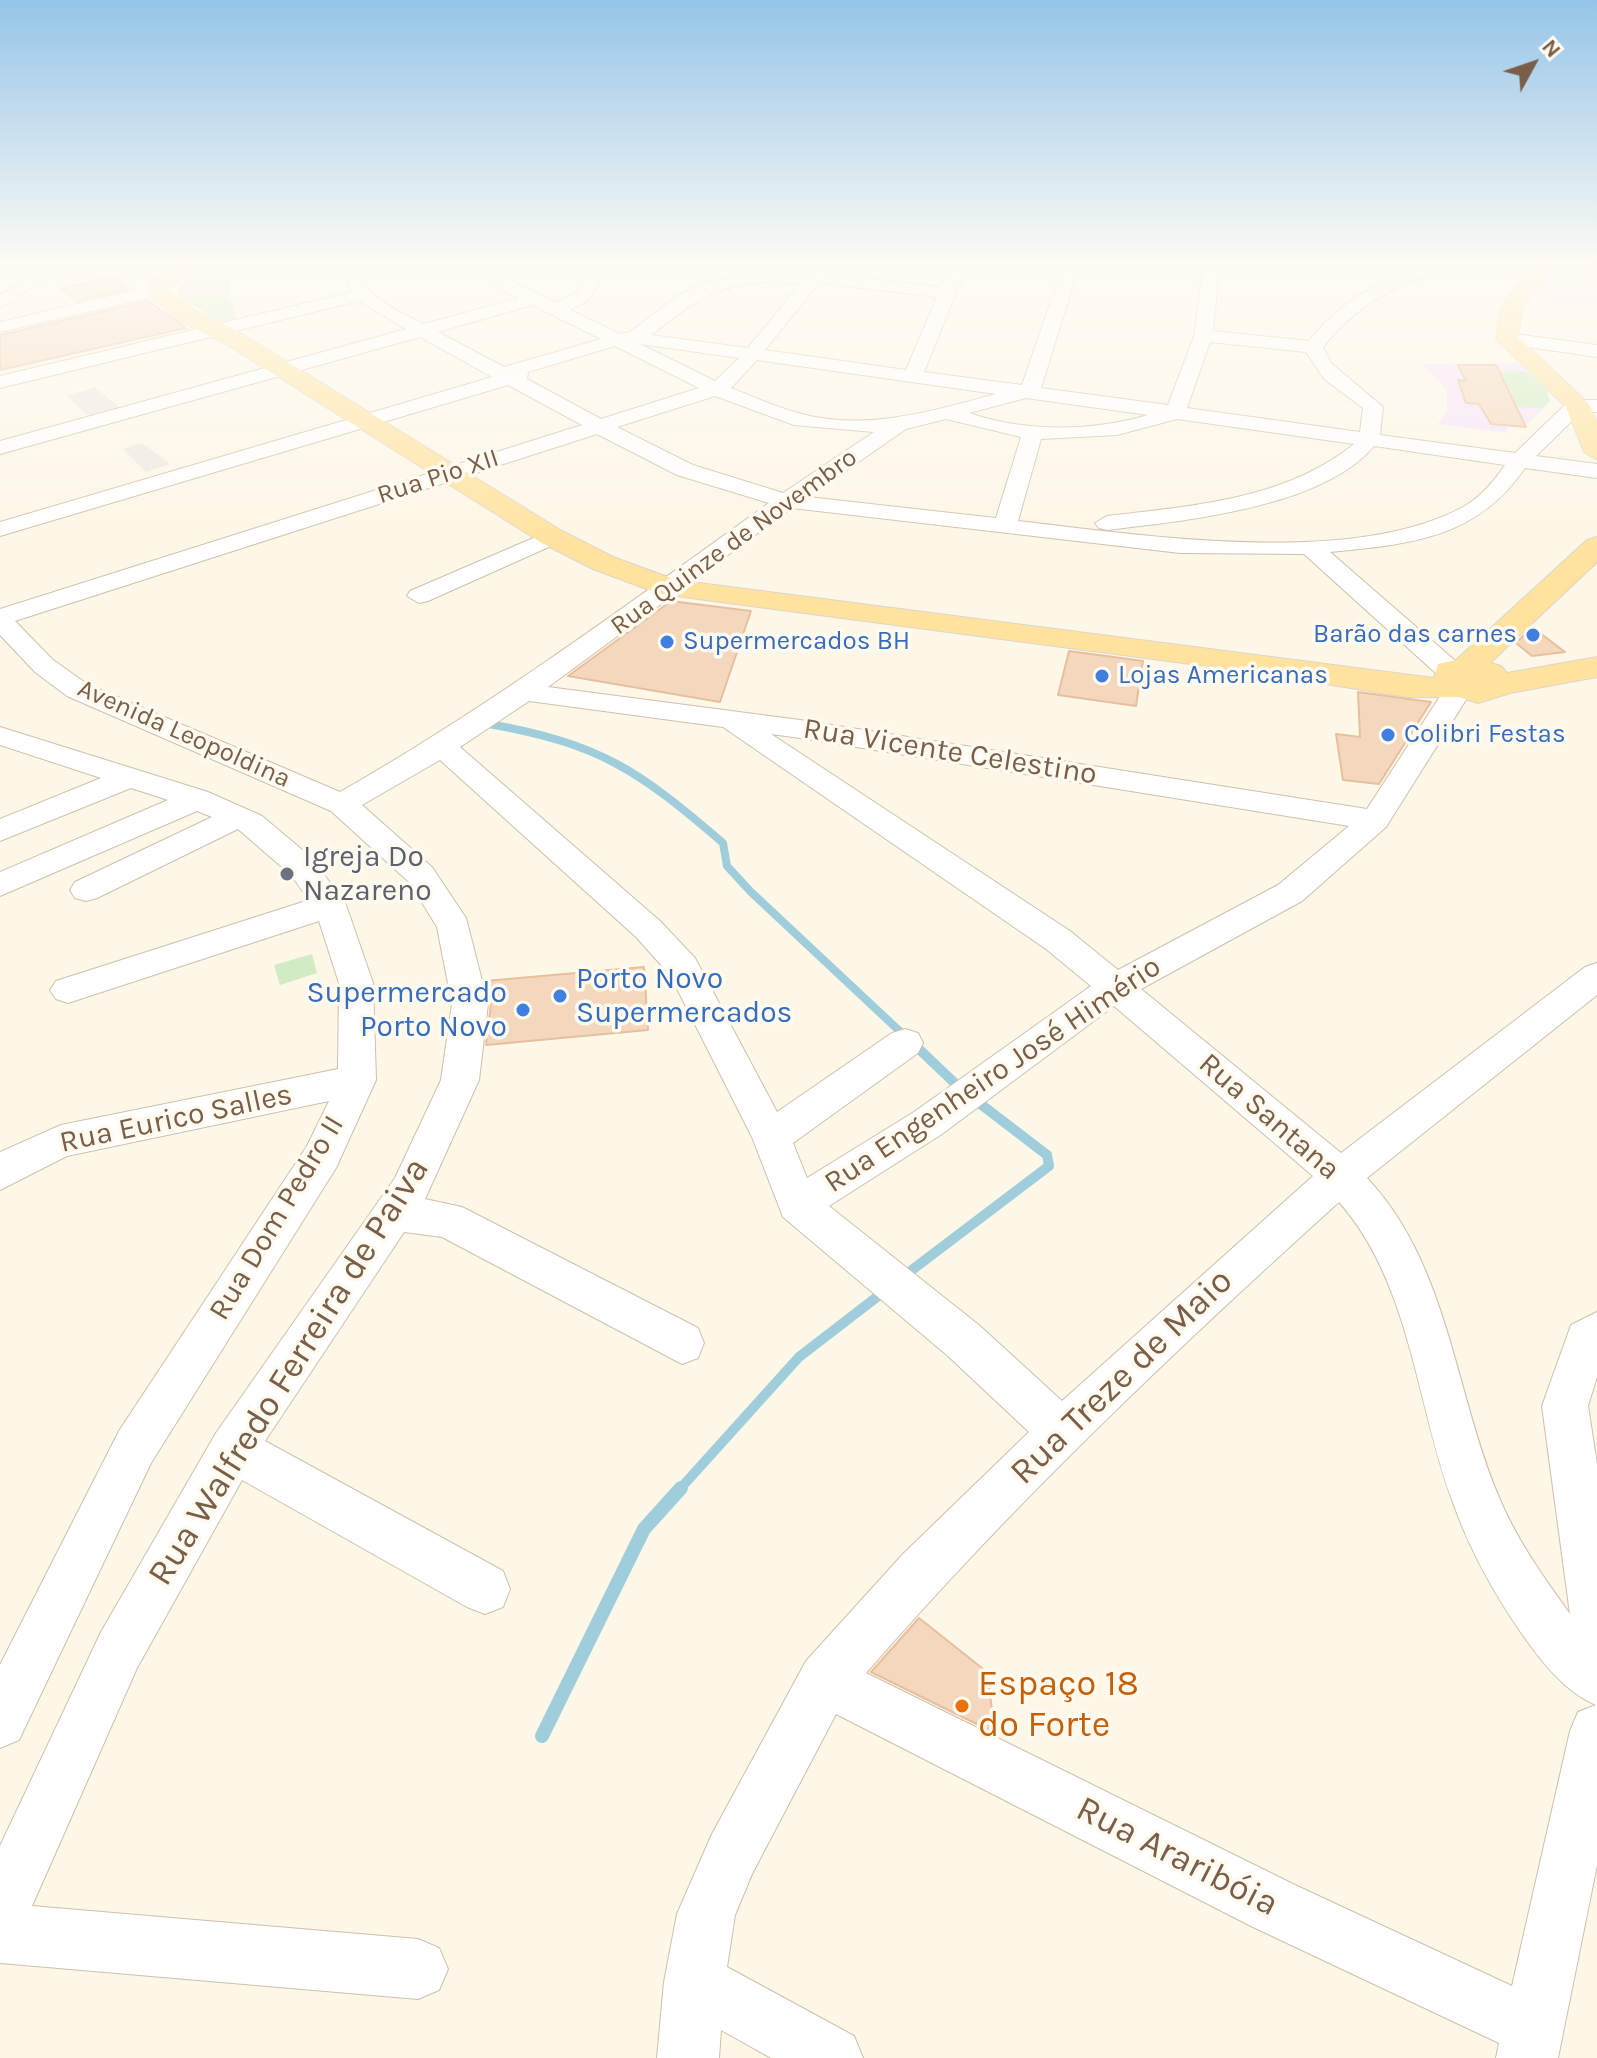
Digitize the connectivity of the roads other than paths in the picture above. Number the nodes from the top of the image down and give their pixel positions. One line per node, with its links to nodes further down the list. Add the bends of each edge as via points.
1 (91, 359): 17 (street)
2 (264, 359): 14 (main road)
3 (321, 359): 14 (street)
4 (475, 359): 16 (street)
5 (562, 359): 16 (street)
6 (661, 359): 18 (street)
7 (747, 359): 18 (street, Rua Pio XII)
8 (783, 359): 15 (street)
9 (919, 359): 15 (street)
10 (1040, 359): 19 (street)
11 (1195, 359): 22 (street)
12 (1317, 359): 27 (street, via 1330,376 1373,407)
13 (1531, 359): 20 (main road)
14 (283, 370): 23 (main road); 28 (street)
15 (913, 375): 19 (street); 21 (street, via 925,394)
16 (505, 376): 23 (street); 25 (street)
17 (0, 382)
18 (716, 389): 24 (street, via 824,425); 25 (street, Rua Pio XII)
19 (1030, 391): 21 (street, Rua Quinze de Novembro); 22 (street)
20 (1587, 405): 29 (main road); 30 (street)
21 (947, 412): 24 (street, Rua Quinze de Novembro); 26 (street)
22 (1175, 413): 26 (street, via 1116,431); 27 (street)
23 (359, 419): 32 (main road); 33 (street)
24 (899, 425): 34 (street, Rua Quinze de Novembro)
25 (599, 426): 32 (street, Rua Pio XII); 34 (street, via 685,470)
26 (1032, 434): 36 (street)
27 (1369, 439): 30 (street); 38 (street, via 1322,475 1285,492 1214,510)
28 (0, 448)
29 (1597, 452)
30 (1519, 461): 31 (street); 41 (street, via 1498,491 1473,511 1435,528)
31 (1597, 471)
32 (447, 474): 39 (main road); 44 (street, Rua Pio XII)
33 (122, 489): 35 (street); 37 (street)
34 (787, 501): 36 (street); 42 (street, Rua Quinze de Novembro)
35 (0, 520)
36 (1005, 527): 38 (street)
37 (0, 529)
38 (1053, 530): 41 (street, via 1210,548)
39 (552, 537): 42 (main road); 43 (street)
40 (1597, 546): 46 (main road)
41 (1310, 547): 46 (street)
42 (671, 588): 46 (main road, via 1291,666 1431,690); 47 (street, Rua Quinze de Novembro)
43 (419, 596)
44 (0, 619): 53 (street, Avenida Leopoldina, via 44,666 77,690)
45 (1597, 667): 46 (main road, via 1498,685 1489,673)
46 (1459, 675): 55 (street, Rua Engenheiro José Himério)
47 (524, 692): 48 (street, Rua Vicente Celestino); 50 (street, Rua Quinze de Novembro)
48 (733, 721): 55 (street, Rua Vicente Celestino); 61 (street, Rua Santana, via 1058,940)
49 (6, 743): 51 (street, Rua Dom Pedro II)
50 (442, 746): 53 (street, Rua Quinze de Novembro); 65 (street, via 648,929 683,967)
51 (131, 777): 52 (street, Rua Dom Pedro II); 56 (street)
52 (197, 799): 54 (street, Rua Dom Pedro II); 57 (street)
53 (342, 804): 69 (street, Rua Walfredo Ferreira de Paiva, via 421,875 454,926 470,1004 460,1080)
54 (238, 817): 58 (street); 59 (street, Rua Dom Pedro II, via 302,867)
55 (1375, 820): 61 (street, Rua Engenheiro José Himério, via 1290,893)
56 (0, 831)
57 (0, 885)
58 (86, 890)
59 (330, 905): 62 (street); 64 (street, Rua Dom Pedro II, via 356,983)
60 (1597, 976): 67 (street, Rua Treze de Maio)
61 (1115, 987): 67 (street, Rua Santana); 68 (street, Rua Engenheiro José Himério, via 928,1123)
62 (68, 990)
63 (905, 1043): 65 (street)
64 (357, 1080): 66 (street, Rua Eurico Salles, via 61,1141); 78 (street, Rua Dom Pedro II, via 322,1156 135,1447)
65 (771, 1137): 68 (street)
66 (0, 1173)
67 (1340, 1176): 72 (street, Rua Treze de Maio); 76 (street, Rua Santana, via 1374,1213 1402,1260 1475,1499 1507,1569 1553,1634)
68 (797, 1205): 72 (street, via 964,1341)
69 (394, 1213): 71 (street, via 448,1220); 73 (street, Rua Walfredo Ferreira de Paiva)
70 (1597, 1332): 75 (street, via 1587,1339 1565,1406)
71 (682, 1343)
72 (1062, 1432): 77 (street, Rua Treze de Maio, via 921,1572)
73 (233, 1449): 74 (street); 80 (street, Rua Walfredo Ferreira de Paiva, via 119,1650)
74 (485, 1589)
75 (1597, 1626)
76 (1597, 1679)
77 (825, 1680): 83 (street, Rua Treze de Maio, via 732,1854 706,1914); 84 (street, Rua Araribóia, via 1274,1906)
78 (0, 1721)
79 (1597, 1731): 84 (street)
80 (0, 1911)
81 (0, 1933): 82 (street)
82 (418, 1969)
83 (694, 1982): 85 (street, Rua Treze de Maio); 86 (street)
84 (1529, 2043)
85 (688, 2058)
86 (832, 2058)

